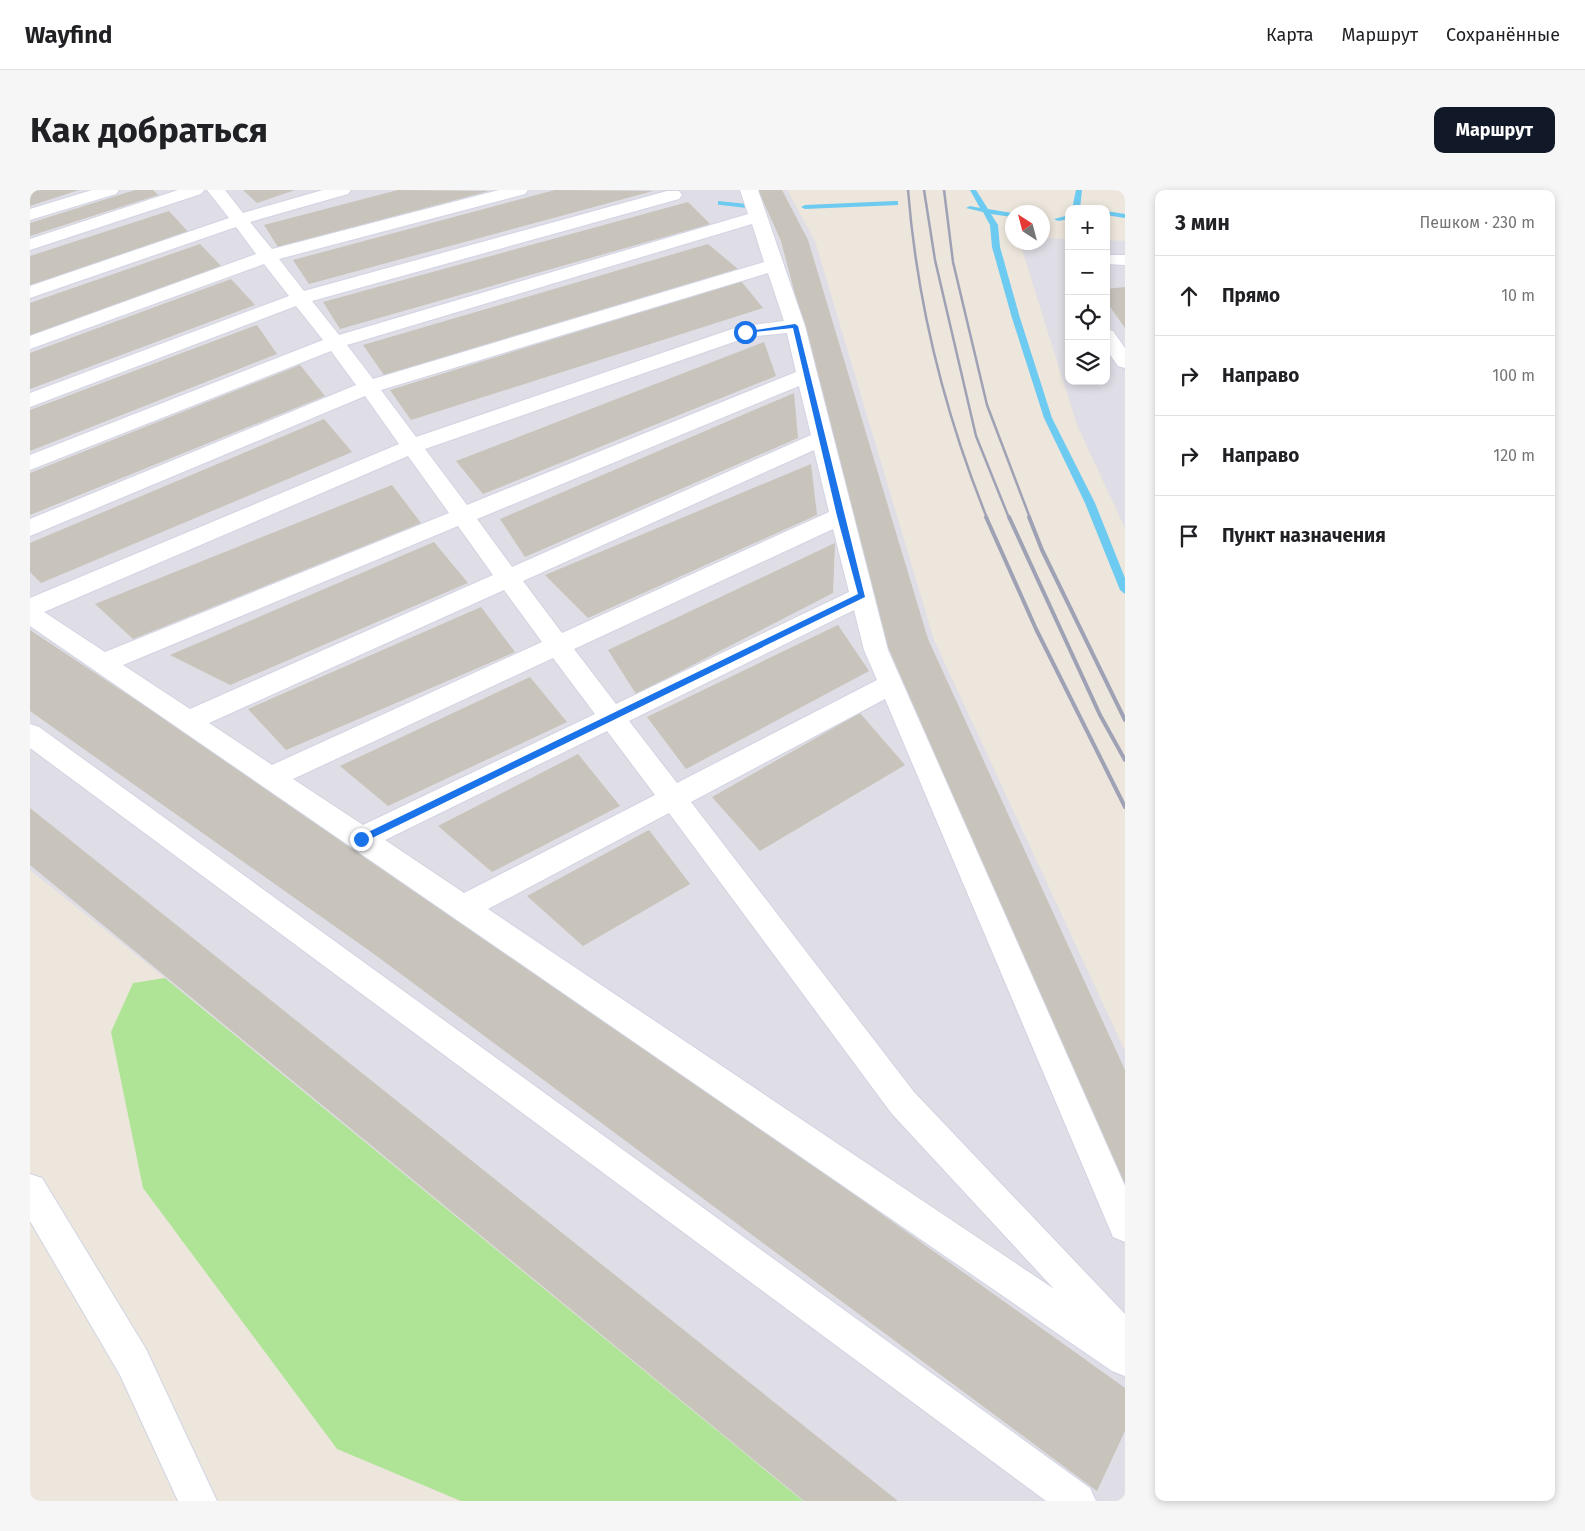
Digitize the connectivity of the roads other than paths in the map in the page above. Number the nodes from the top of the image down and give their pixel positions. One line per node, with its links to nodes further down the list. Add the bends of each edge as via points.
1 (110, 190): 8 (street)
2 (195, 190): 11 (street)
3 (216, 190): 10 (street)
4 (342, 190): 10 (street)
5 (519, 190): 12 (street)
6 (749, 190): 9 (street)
7 (673, 195): 15 (street)
8 (30, 216)
9 (758, 217): 13 (street); 18 (street)
10 (240, 220): 12 (street); 14 (street)
11 (30, 245)
12 (268, 256): 15 (street); 19 (street)
13 (774, 265): 16 (street); 22 (street)
14 (30, 292)
15 (300, 298): 18 (street); 23 (street)
16 (795, 326): 21 (street); 25 (street, via 745,332)
17 (1110, 340): 20 (street)
18 (334, 342): 22 (street); 26 (street)
19 (30, 343)
20 (1125, 362)
21 (806, 375): 24 (street); 27 (street)
22 (368, 387): 25 (street); 29 (street)
23 (30, 400)
24 (822, 438): 28 (street); 30 (street)
25 (412, 446): 27 (street); 32 (street)
26 (30, 462)
27 (463, 516): 30 (street); 35 (street)
28 (841, 516): 31 (street); 34 (street)
29 (30, 528)
30 (508, 578): 34 (street); 38 (street)
31 (862, 596): 36 (street, via 876,650); 37 (street)
32 (30, 608)
33 (30, 614): 35 (street)
34 (557, 646): 37 (street); 40 (street)
35 (103, 663): 38 (street)
36 (891, 684): 41 (street); 45 (street)
37 (612, 718): 41 (street); 42 (street)
38 (188, 721): 40 (street)
39 (30, 734): 49 (street)
40 (271, 777): 42 (street)
41 (673, 798): 43 (street); 46 (street, via 903,1103)
42 (361, 839): 43 (street)
43 (463, 908): 47 (street)
44 (30, 1190): 48 (street, via 133,1362)
45 (1125, 1225)
46 (1125, 1340)
47 (1125, 1358)
48 (198, 1501)
49 (1077, 1501)

